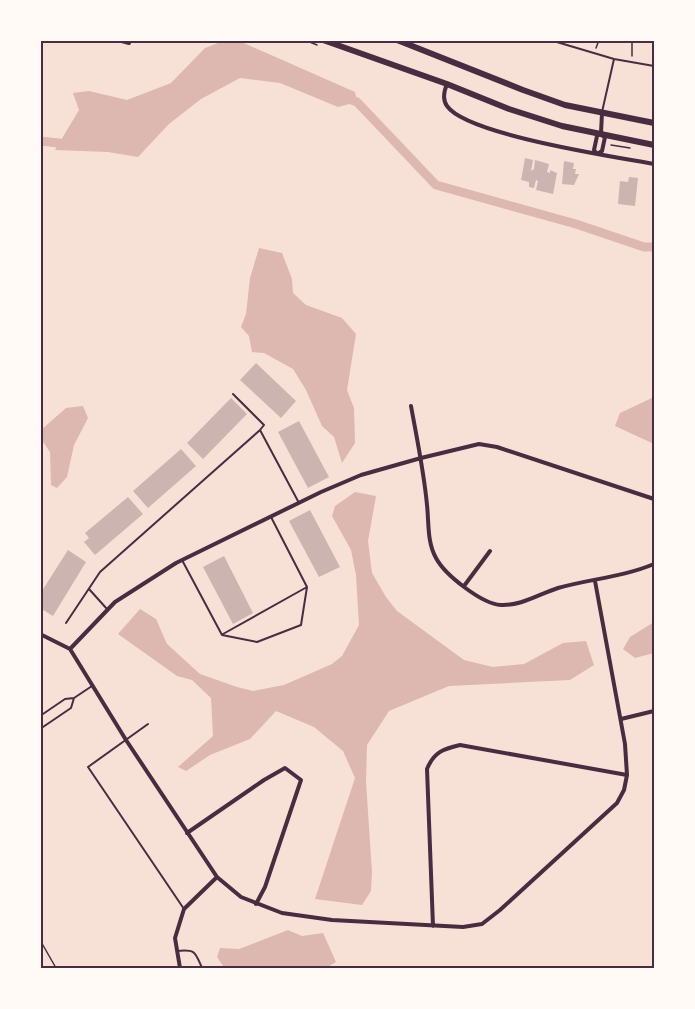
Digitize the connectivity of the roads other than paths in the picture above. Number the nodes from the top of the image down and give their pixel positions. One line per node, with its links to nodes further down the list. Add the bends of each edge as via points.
1 (118, 40): 5 (street)
2 (323, 40): 8 (main road)
3 (397, 40): 9 (main road, via 565,105)
4 (550, 40): 6 (lane)
5 (129, 43)
6 (614, 58): 7 (lane); 9 (lane)
7 (654, 66)
8 (447, 84): 11 (main road, via 562,126); 13 (street, via 444,100 448,108 473,122 506,134)
9 (602, 112): 10 (main road); 11 (street)
10 (654, 123)
11 (600, 133): 12 (main road); 13 (street, via 594,150); 13 (street, via 605,137 602,152)
12 (654, 145)
13 (597, 154): 14 (street)
14 (654, 164)
15 (233, 394): 17 (lane, via 264,425)
16 (411, 406): 18 (street)
17 (260, 430): 20 (lane); 28 (lane, via 100,572)
18 (421, 458): 19 (street, via 479,444 497,447); 20 (street, via 361,475); 27 (street, via 430,542 445,572)
19 (654, 499)
20 (298, 503): 21 (street)
21 (271, 517): 23 (street); 26 (lane)
22 (490, 551): 27 (street)
23 (182, 560): 29 (street); 32 (lane)
24 (654, 564): 25 (street)
25 (594, 581): 27 (street, via 500,605 484,601); 38 (street)
26 (307, 586): 32 (lane); 32 (lane, via 301,625 257,642)
27 (464, 586)
28 (89, 589): 29 (lane); 30 (lane)
29 (107, 610): 33 (street)
30 (66, 623)
31 (41, 635): 33 (street)
32 (222, 635)
33 (70, 649): 34 (street)
34 (92, 686): 35 (lane); 41 (street)
35 (74, 698): 37 (lane, via 65,699); 40 (lane, via 71,708)
36 (654, 711): 38 (street)
37 (40, 716)
38 (621, 719): 42 (street)
39 (148, 724): 41 (lane)
40 (40, 729)
41 (126, 740): 43 (street); 46 (lane, via 88,767)
42 (627, 775): 47 (street, via 617,803 500,910 482,924); 47 (street, via 460,745 442,749 432,757 427,769)
43 (187, 833): 44 (street); 45 (street, via 285,768 301,780)
44 (217, 877): 45 (street); 46 (street)
45 (256, 904): 47 (street, via 282,914)
46 (184, 909): 48 (street, via 175,938)
47 (433, 926)
48 (177, 951): 49 (street); 50 (lane, via 195,952)
49 (180, 969)
50 (202, 969)

